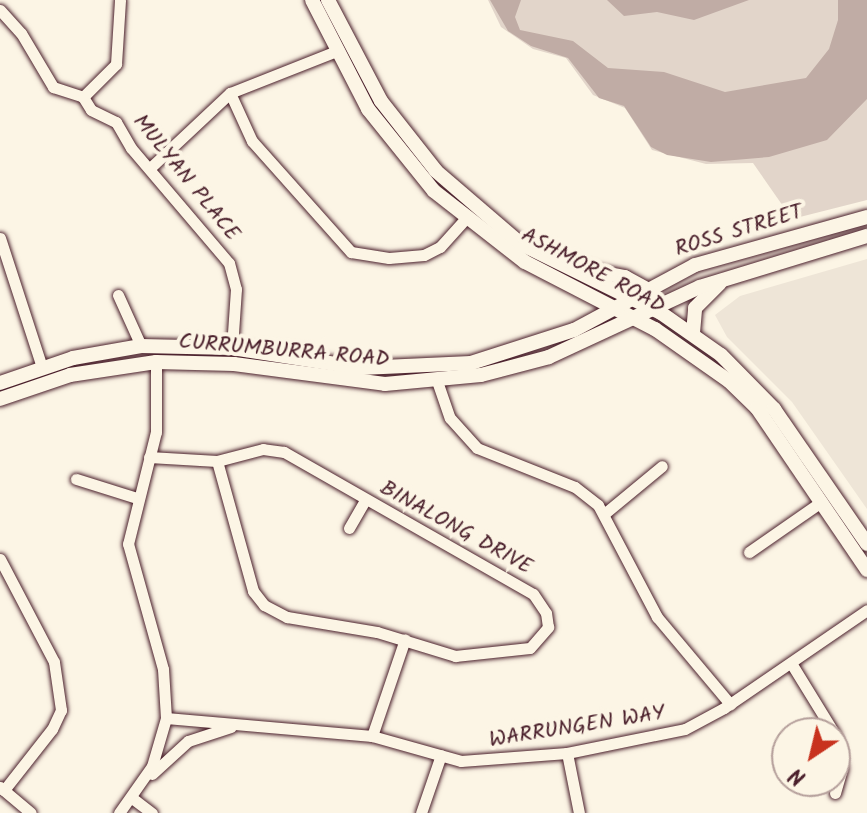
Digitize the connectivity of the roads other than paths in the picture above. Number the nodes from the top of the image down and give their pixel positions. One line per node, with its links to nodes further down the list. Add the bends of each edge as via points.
1 (120, 0): 7 (street, via 116,64)
2 (312, 0): 5 (main road, ASHMORE ROAD)
3 (328, 0): 13 (main road, ASHMORE ROAD, via 381,101 422,157 490,221)
4 (0, 10): 7 (street, MULYAN PLACE, via 21,33 53,87)
5 (334, 52): 6 (street); 10 (main road, ASHMORE ROAD, via 405,159)
6 (230, 93): 8 (street); 10 (street, via 252,141 351,252 389,258 424,255 440,247)
7 (83, 97): 8 (street, MULYAN PLACE, via 91,110 116,122)
8 (150, 168): 23 (street, MULYAN PLACE, via 229,263 236,289)
9 (867, 217): 15 (main road, ROSS STREET, via 716,258)
10 (466, 218): 18 (main road, ASHMORE ROAD, via 525,262)
11 (867, 236): 14 (main road, ROSS STREET)
12 (0, 238): 25 (street)
13 (553, 263): 15 (main road, via 623,276); 17 (main road, ASHMORE ROAD)
14 (726, 278): 19 (main road, ROSS STREET); 21 (main road, via 698,304)
15 (645, 288): 17 (main road, ROSS STREET)
16 (118, 295): 22 (street)
17 (628, 298): 18 (main road, CURRUMBURRA ROAD); 19 (main road, ASHMORE ROAD)
18 (613, 308): 20 (main road, ASHMORE ROAD); 23 (main road, CURRUMBURRA ROAD, via 551,340 496,358 436,367 361,368)
19 (651, 308): 20 (main road, CURRUMBURRA ROAD); 21 (main road, ASHMORE ROAD)
20 (632, 317): 26 (main road, CURRUMBURRA ROAD, via 549,357); 35 (main road, ASHMORE ROAD, via 737,388)
21 (693, 333): 38 (main road, ASHMORE ROAD, via 768,402)
22 (141, 346): 23 (main road, CURRUMBURRA ROAD); 25 (main road, CURRUMBURRA ROAD)
23 (232, 348)
24 (156, 362): 26 (main road, CURRUMBURRA ROAD, via 234,364 365,383); 28 (main road, CURRUMBURRA ROAD, via 70,375); 29 (street, via 156,432)
25 (42, 367): 27 (main road, CURRUMBURRA ROAD)
26 (437, 381): 36 (street, via 450,418 477,448 575,487)
27 (0, 383)
28 (0, 399)
29 (149, 457): 30 (street, BINALONG DRIVE); 33 (street)
30 (217, 461): 34 (street, BINALONG DRIVE, via 263,449 284,452); 43 (street, BINALONG DRIVE, via 253,591 264,605 315,624)
31 (662, 466): 36 (street)
32 (76, 479): 33 (street)
33 (137, 498): 47 (street, via 131,563 163,669)
34 (365, 500): 37 (street); 43 (street, BINALONG DRIVE, via 533,594 548,627 530,648 494,654 441,654)
35 (821, 502): 39 (street); 41 (main road, ASHMORE ROAD)
36 (604, 514): 45 (street, via 657,617)
37 (349, 528)
38 (867, 544)
39 (749, 552)
40 (0, 559): 53 (street, via 54,662 61,710 52,729)
41 (867, 570)
42 (867, 610): 44 (street, WARRUNGEN WAY)
43 (405, 639): 49 (street)
44 (791, 663): 45 (street, WARRUNGEN WAY); 46 (street)
45 (730, 704): 50 (street, WARRUNGEN WAY, via 685,729)
46 (824, 717)
47 (166, 718): 48 (street, WARRUNGEN WAY); 52 (street, via 152,766)
48 (244, 724): 49 (street, WARRUNGEN WAY); 52 (street, via 188,741)
49 (372, 736): 51 (street, WARRUNGEN WAY)
50 (567, 753): 51 (street, WARRUNGEN WAY, via 487,763); 59 (street)
51 (441, 755): 58 (street)
52 (140, 786): 54 (street)
53 (2, 788): 55 (street)
54 (132, 798): 56 (street); 57 (street)
55 (31, 813)
56 (119, 813)
57 (152, 813)
58 (421, 813)
59 (579, 813)

